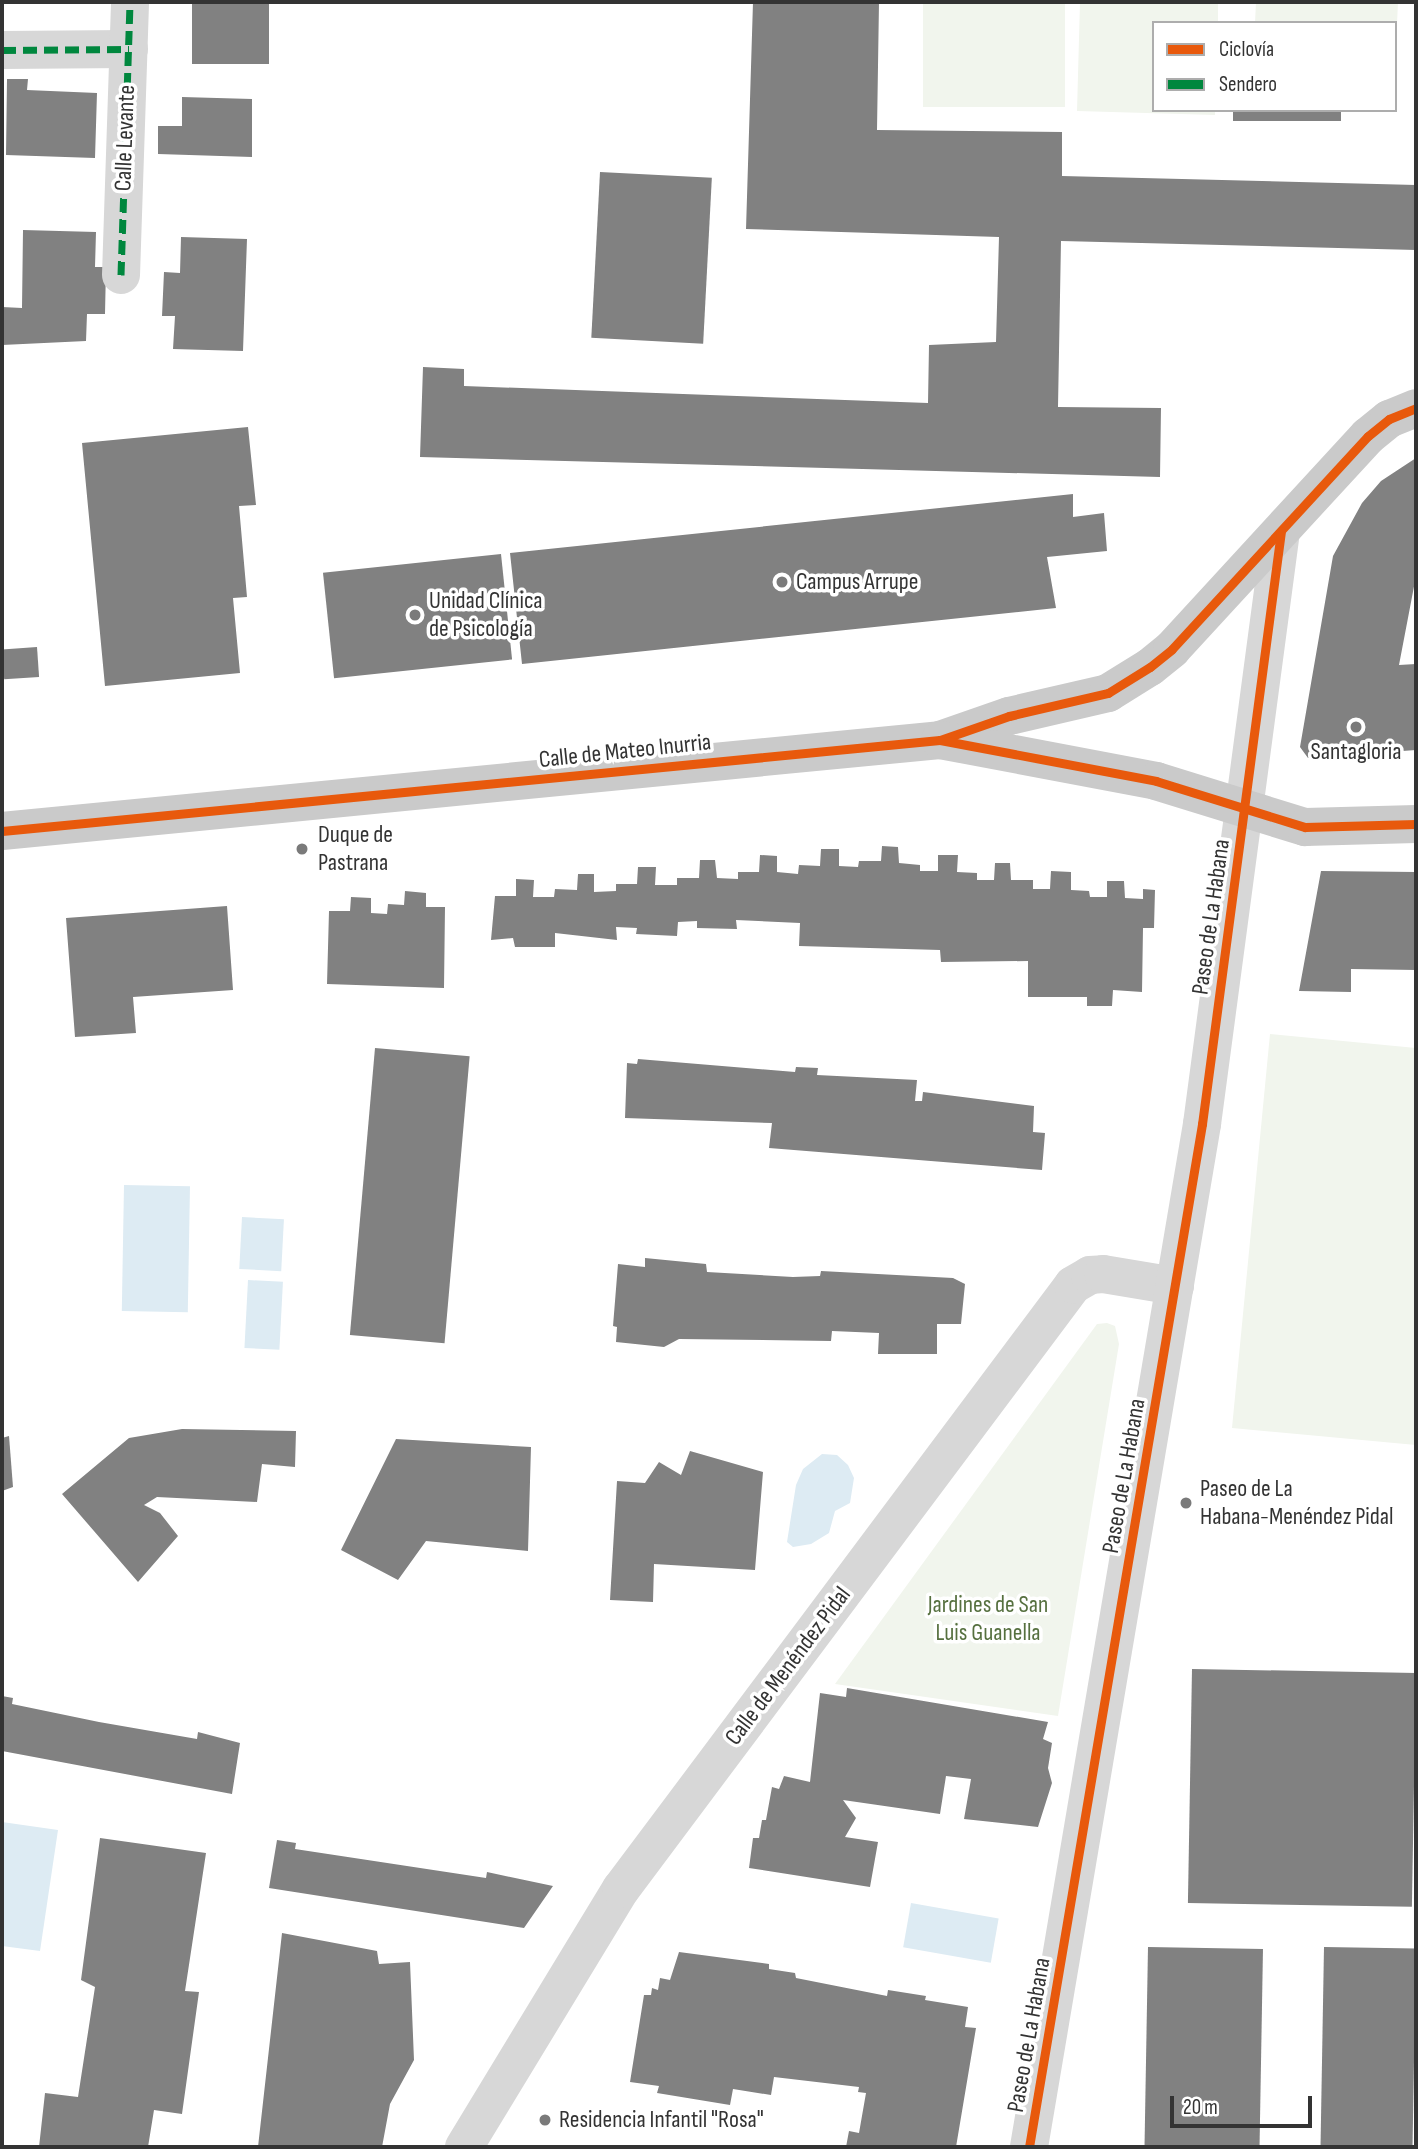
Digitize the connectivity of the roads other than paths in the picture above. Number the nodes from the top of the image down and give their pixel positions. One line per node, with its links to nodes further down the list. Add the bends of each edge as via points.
1 (130, 2): 2 (street, Calle Levante)
2 (128, 49): 3 (street); 4 (street, Calle Levante)
3 (2, 50)
4 (121, 275)
5 (1416, 408): 6 (main road, via 1389,419 1368,436)
6 (1281, 531): 7 (main road, via 1172,649 1131,680 1087,700 1009,716); 8 (street, Paseo de La Habana)
7 (940, 740): 8 (main road, Calle de Mateo Inurria, via 1156,781); 10 (main road, Calle de Mateo Inurria)
8 (1245, 810): 9 (main road, Calle de Mateo Inurria, via 1305,827); 11 (street, Paseo de La Habana)
9 (1416, 824)
10 (2, 831)
11 (1175, 1286): 12 (street, Calle de Menéndez Pidal, via 1103,1274 1090,1275 1073,1285 621,1889); 13 (street, Paseo de La Habana)
12 (464, 2147)
13 (1029, 2147)

